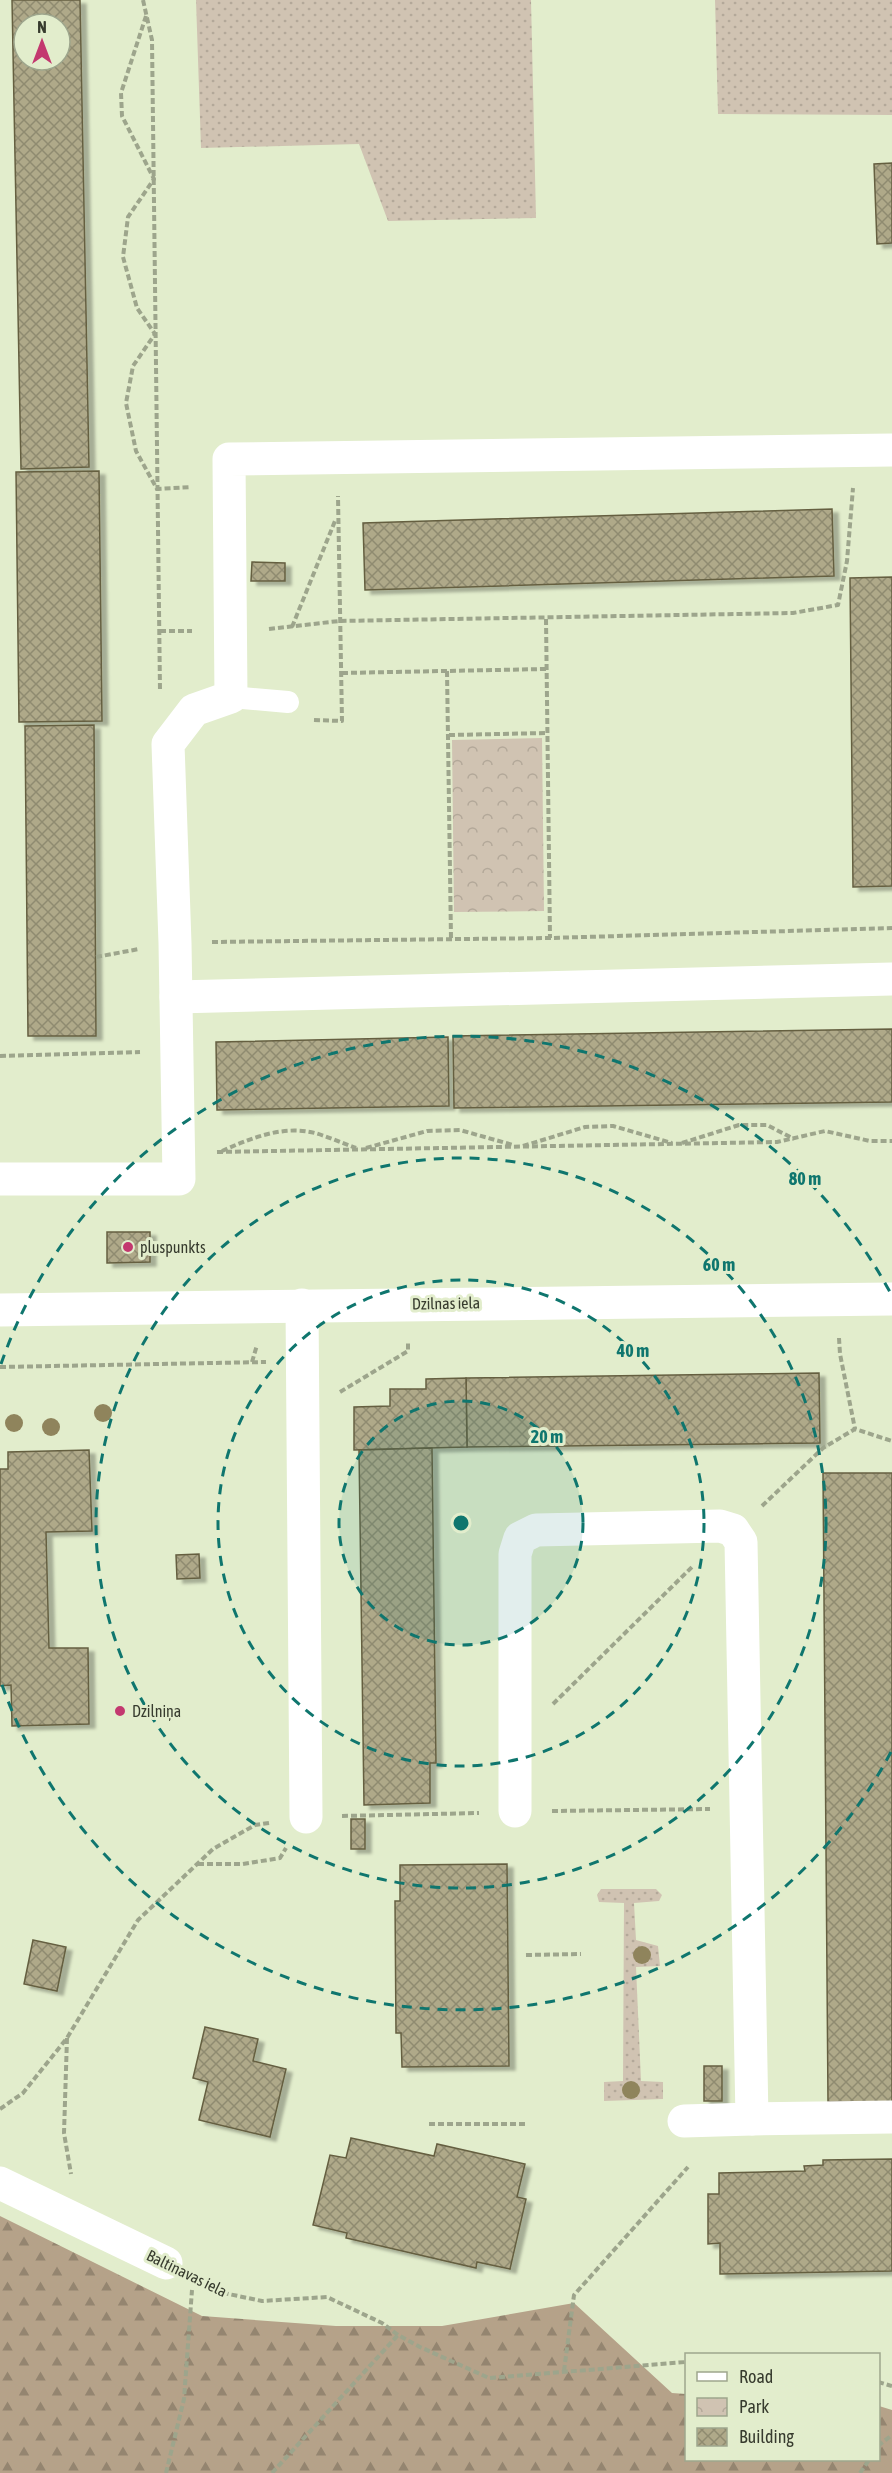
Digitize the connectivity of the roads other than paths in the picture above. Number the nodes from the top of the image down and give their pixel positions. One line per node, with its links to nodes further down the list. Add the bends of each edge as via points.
1 (892, 450): 2 (street, via 229,459)
2 (231, 697): 3 (lane); 5 (street, via 194,710 168,744)
3 (288, 702)
4 (892, 979): 5 (street)
5 (176, 997): 6 (street, via 179,1179)
6 (0, 1179)
7 (892, 1299): 8 (street, Dzilnas iela)
8 (302, 1305): 9 (street, Dzilnas iela); 11 (street)
9 (0, 1310)
10 (515, 1811): 13 (street, via 515,1554 520,1538 536,1530 720,1526 733,1530 741,1542)
11 (306, 1817)
12 (892, 2117): 13 (street)
13 (752, 2119): 14 (street)
14 (684, 2121)
15 (0, 2183): 16 (street, Baltinavas iela)
16 (180, 2270)

